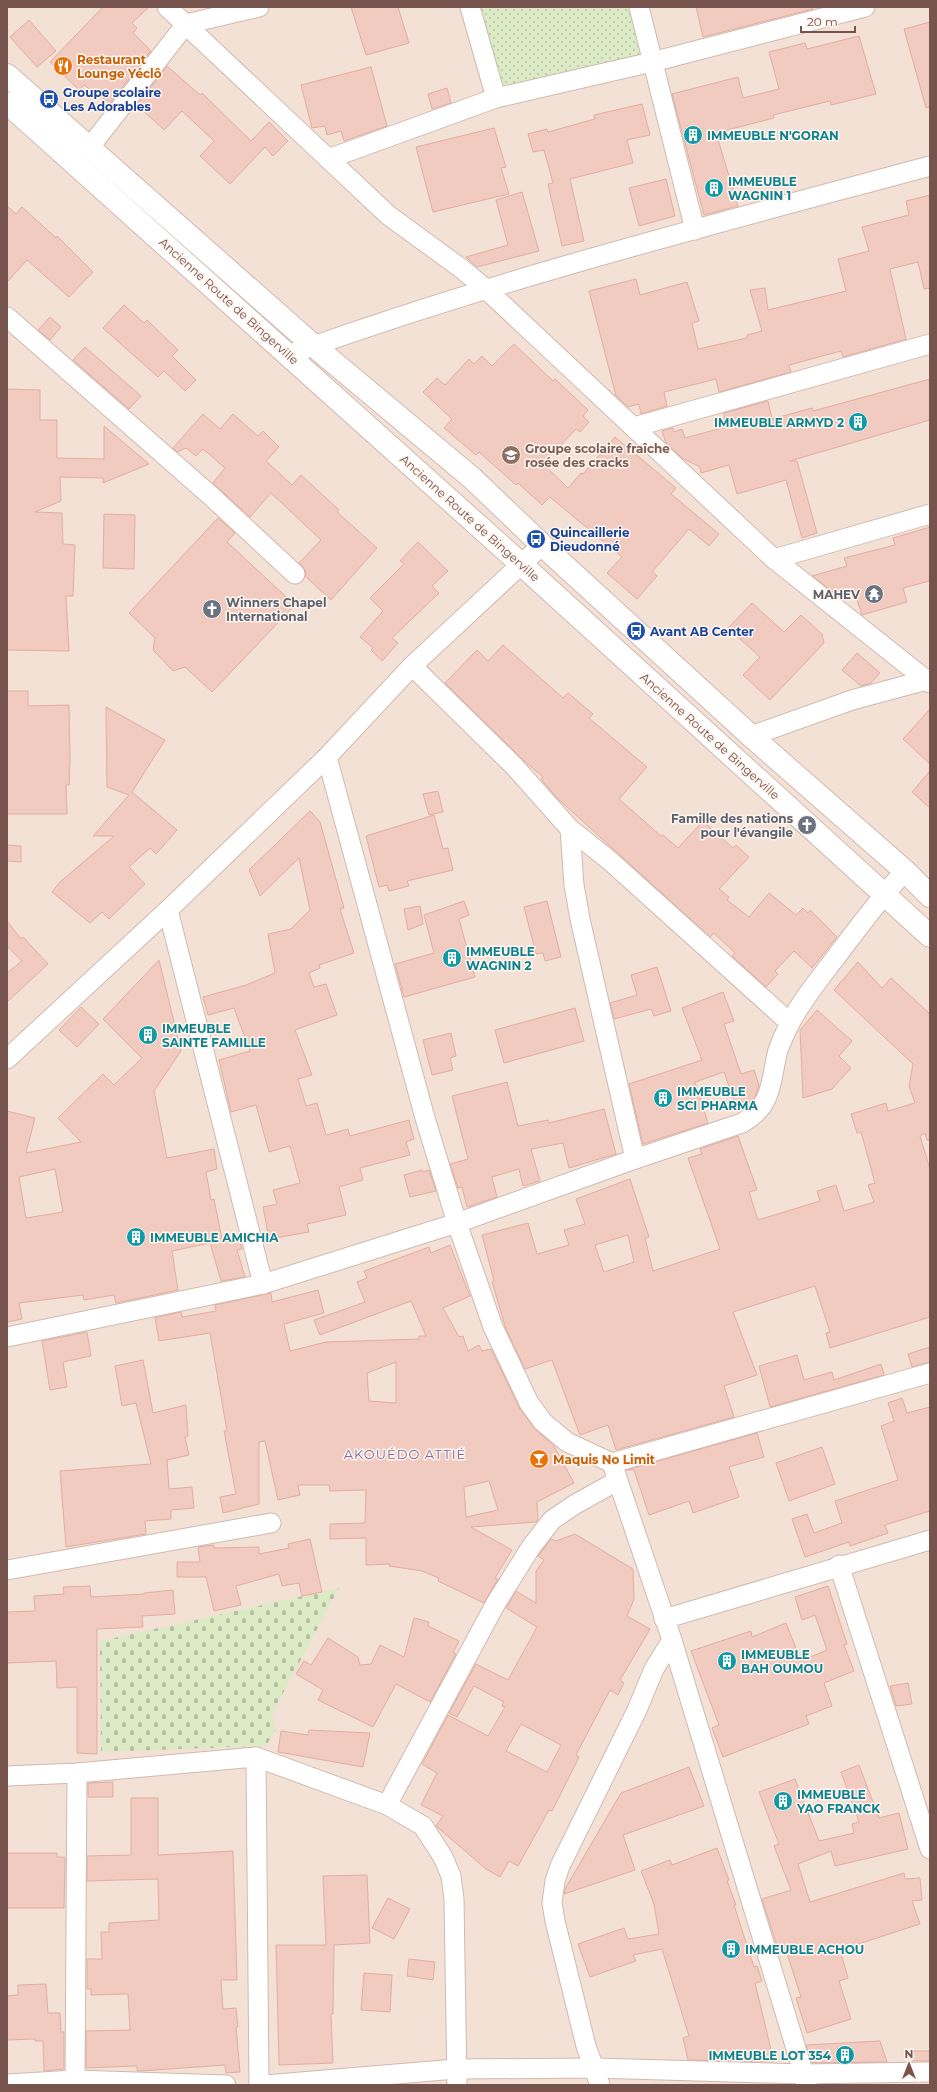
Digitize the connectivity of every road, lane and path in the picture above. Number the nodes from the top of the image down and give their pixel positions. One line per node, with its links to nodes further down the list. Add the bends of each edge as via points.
1 (167, 7): 6 (street)
2 (259, 7): 6 (street)
3 (470, 7): 9 (street)
4 (639, 7): 7 (street)
5 (865, 7): 7 (street)
6 (186, 24): 11 (street); 12 (street)
7 (652, 62): 9 (street); 14 (street)
8 (7, 75): 11 (street, Ancienne Route de Bingerville)
9 (496, 98): 12 (street)
10 (7, 103): 19 (street, Ancienne Route de Bingerville)
11 (89, 148): 18 (street, Ancienne Route de Bingerville)
12 (328, 159): 15 (street, via 388,215)
13 (930, 166): 14 (street)
14 (695, 230): 15 (street, via 597,256)
15 (487, 290): 18 (street); 20 (street)
16 (7, 317): 25 (street, via 211,496)
17 (930, 344): 20 (street)
18 (314, 346): 19 (street); 22 (street, Ancienne Route de Bingerville, via 472,478)
19 (288, 355): 24 (street, Ancienne Route de Bingerville)
20 (634, 427): 23 (street)
21 (930, 514): 23 (street)
22 (542, 545): 24 (street); 28 (street, Ancienne Route de Bingerville)
23 (774, 559): 27 (street)
24 (521, 564): 26 (street); 32 (street, Ancienne Route de Bingerville)
25 (295, 574)
26 (412, 666): 29 (street); 30 (street, via 514,766)
27 (929, 680): 28 (street, via 852,700)
28 (751, 736): 31 (street, Ancienne Route de Bingerville)
29 (327, 757): 34 (street); 39 (street, via 425,1118)
30 (570, 829): 36 (street, via 609,860); 38 (street, via 574,885 580,919)
31 (905, 871): 32 (street); 33 (street, Ancienne Route de Bingerville)
32 (884, 895): 35 (street, Ancienne Route de Bingerville); 36 (street, via 821,977)
33 (930, 896)
34 (168, 910): 37 (street); 40 (street)
35 (930, 936)
36 (790, 1023): 38 (street, via 779,1049 765,1103 754,1116 742,1123)
37 (7, 1059)
38 (634, 1159): 39 (street)
39 (457, 1223): 40 (street); 43 (street, via 493,1327 529,1403 543,1422 568,1442)
40 (263, 1284): 41 (street)
41 (7, 1337)
42 (930, 1373): 43 (street)
43 (612, 1463): 44 (street)
44 (617, 1481): 49 (street); 54 (street, via 552,1520 531,1548 496,1603)
45 (271, 1523): 48 (street)
46 (930, 1540): 47 (street)
47 (839, 1565): 49 (street); 55 (street)
48 (7, 1570)
49 (664, 1619): 50 (street)
50 (672, 1640): 58 (street, via 654,1669 637,1710 560,1866 555,1882 552,1903 559,1944 586,2046); 59 (street)
51 (256, 1757): 52 (street); 54 (street); 63 (street)
52 (77, 1772): 53 (street); 60 (street)
53 (7, 1776)
54 (387, 1805): 57 (street, via 422,1826 443,1857 451,1876 454,1899)
55 (930, 1849)
56 (930, 2072): 59 (street)
57 (456, 2077): 58 (street); 64 (street)
58 (597, 2077): 59 (street)
59 (805, 2079)
60 (75, 2080): 61 (street); 62 (street)
61 (7, 2084)
62 (226, 2085)
63 (259, 2085)
64 (265, 2085)

